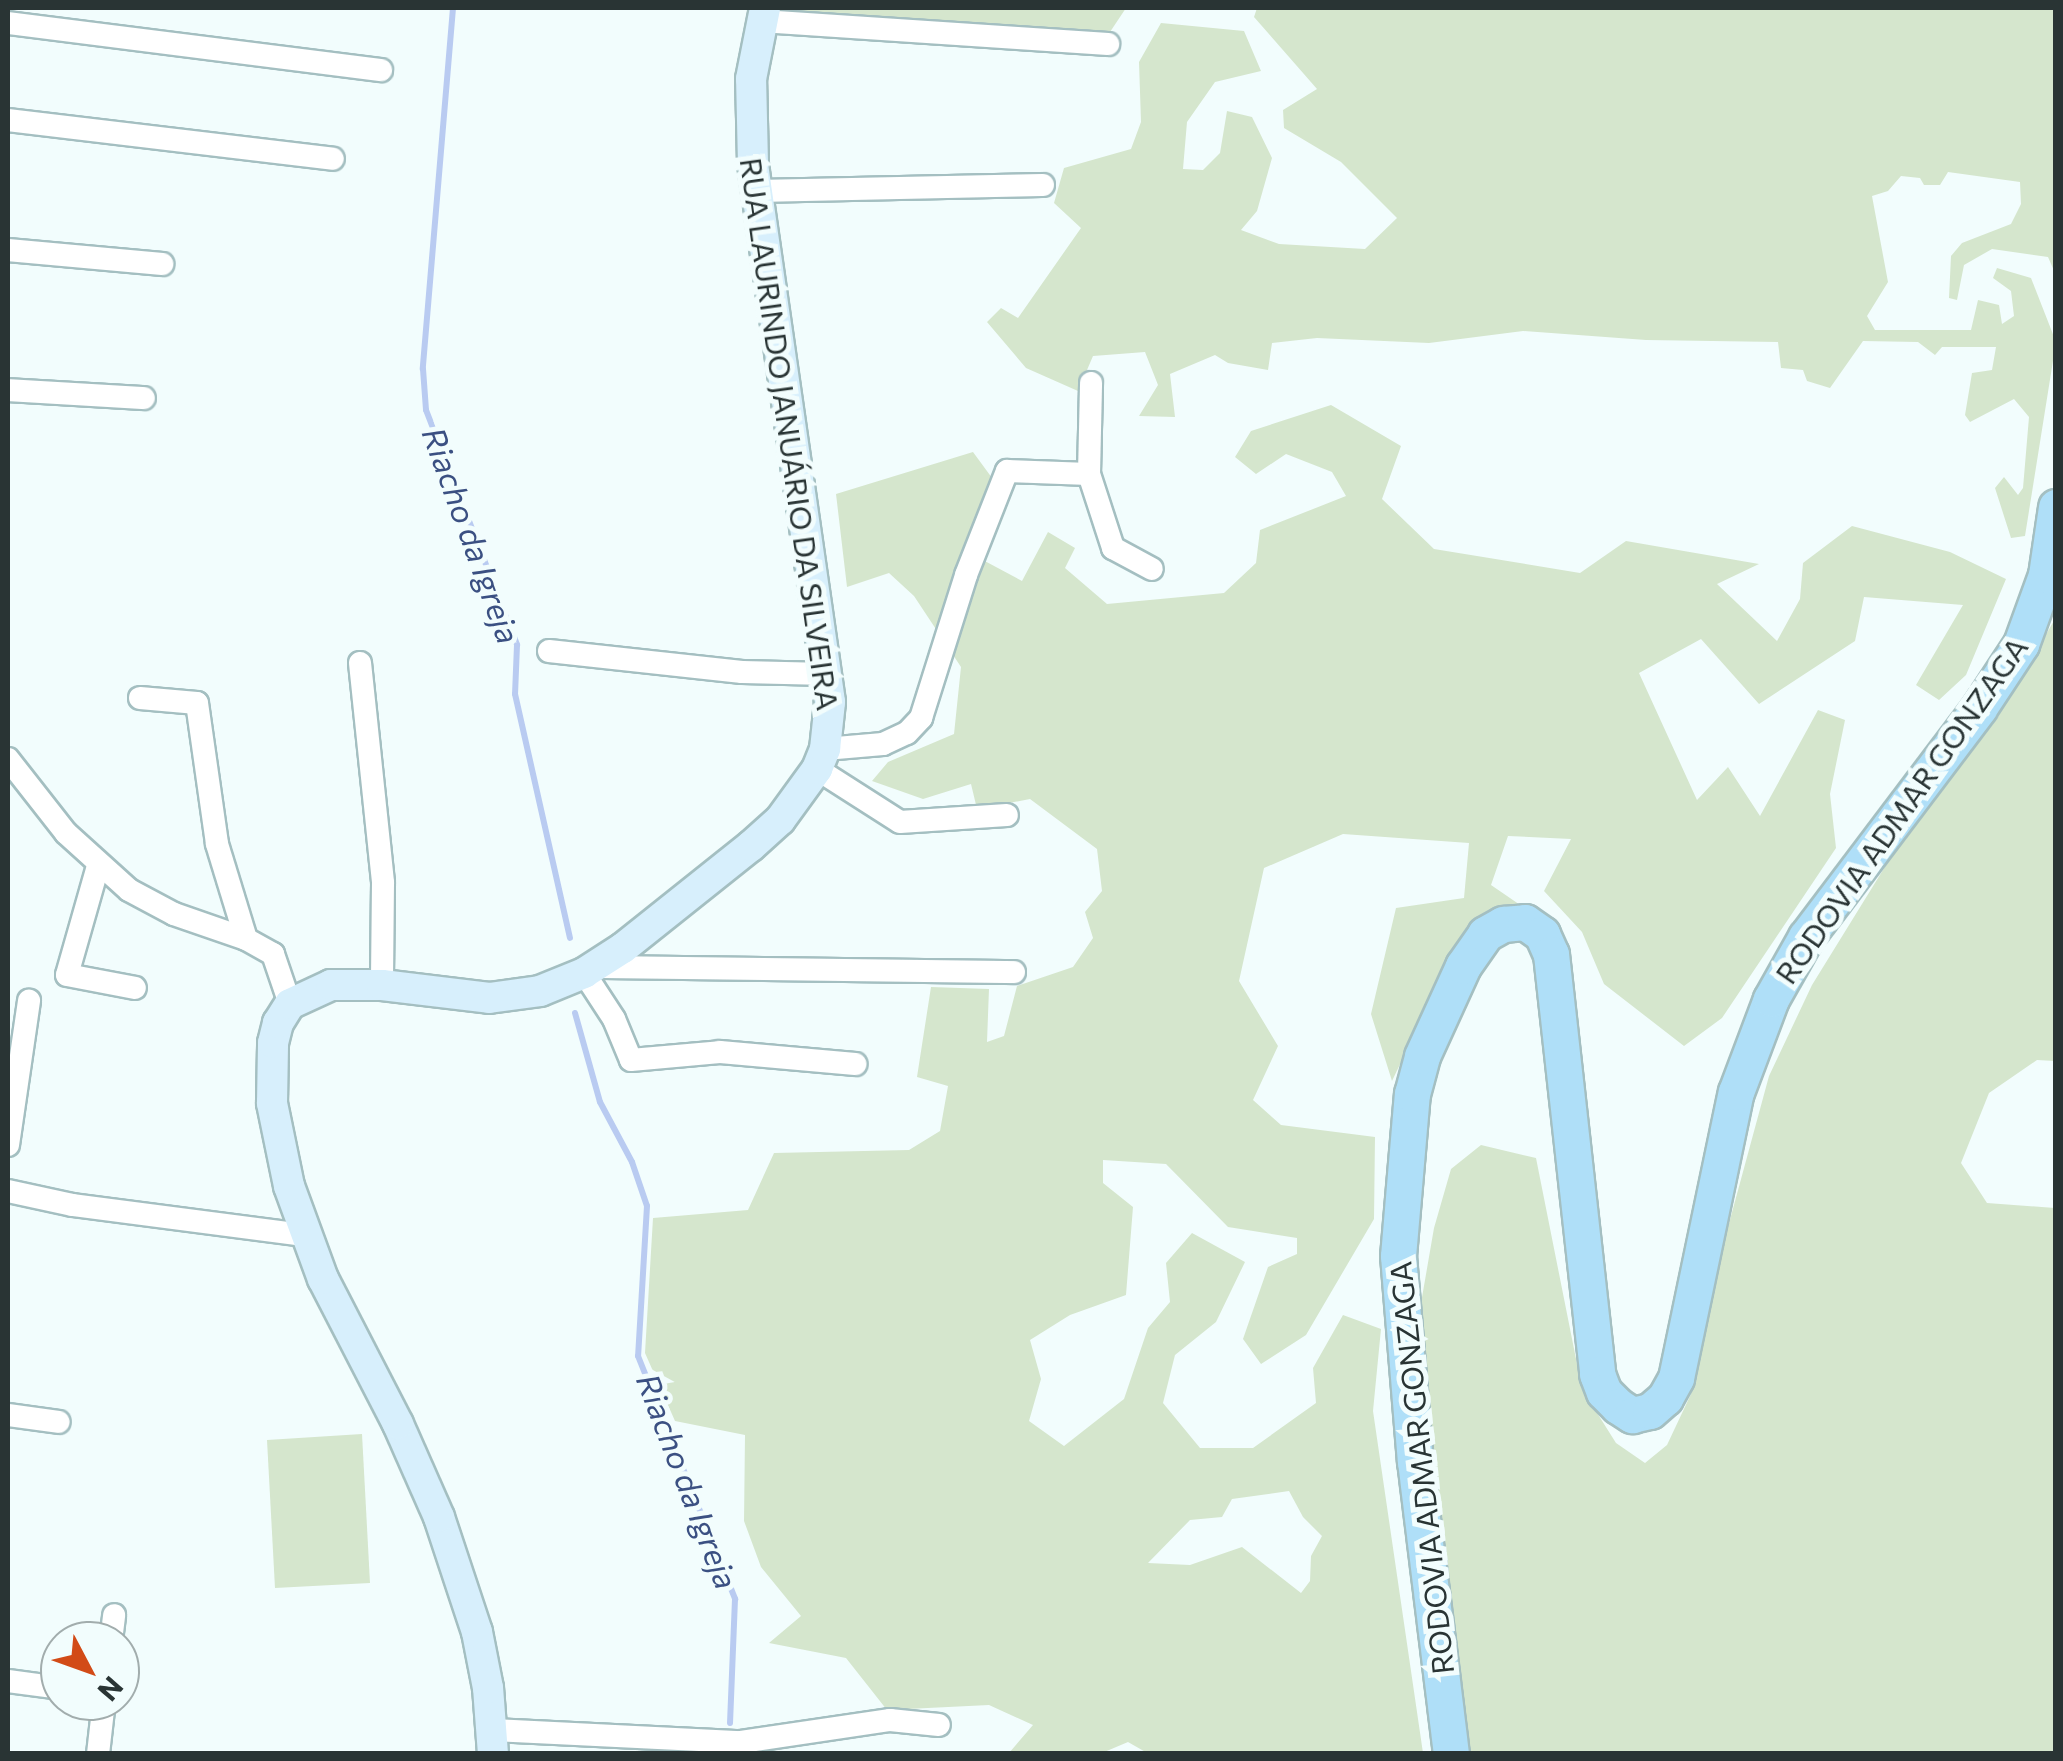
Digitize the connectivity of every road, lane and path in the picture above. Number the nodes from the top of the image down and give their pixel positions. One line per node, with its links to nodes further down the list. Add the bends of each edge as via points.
1 (763, 14): 3 (street); 8 (main road, RUA LAURINDO JANUÁRIO DA SILVEIRA, via 750,79)
2 (8, 23): 4 (street)
3 (1108, 44)
4 (381, 70)
5 (8, 120): 6 (street)
6 (333, 159)
7 (1043, 185): 8 (street)
8 (756, 191): 19 (main road, RUA LAURINDO JANUÁRIO DA SILVEIRA)
9 (8, 250): 10 (street)
10 (162, 264)
11 (1092, 383): 14 (street)
12 (8, 390): 13 (street)
13 (144, 398)
14 (1089, 474): 16 (street, via 1113,548); 21 (street, via 1007,470 921,718 883,744)
15 (2056, 507): 46 (main road, RODOVIA ADMAR GONZAGA, via 2046,576 2021,644 1816,924 1771,999 1736,1092 1676,1378 1650,1411 1632,1415 1618,1406 1597,1374 1552,954 1542,934 1524,922 1503,924 1485,934 1463,966 1412,1094 1398,1256)
16 (1152, 569)
17 (549, 651): 19 (street, via 742,672)
18 (360, 663): 28 (street, via 384,883)
19 (827, 674): 21 (main road, RUA LAURINDO JANUÁRIO DA SILVEIRA, via 830,712)
20 (140, 698): 25 (street, via 196,703 217,844)
21 (821, 759): 23 (street, via 900,822); 26 (main road, via 780,820)
22 (8, 760): 24 (street)
23 (1008, 814)
24 (98, 866): 25 (street, via 160,908); 29 (street, via 67,975)
25 (246, 939): 31 (street, via 273,954)
26 (589, 970): 27 (street); 28 (main road, via 516,996 489,998); 32 (street, via 631,1060 720,1052)
27 (1014, 972)
28 (382, 985): 31 (main road, via 331,984)
29 (135, 988)
30 (30, 1001): 33 (street)
31 (290, 1004): 35 (main road, via 278,1023 270,1075 282,1156)
32 (855, 1064)
33 (8, 1144)
34 (8, 1192): 35 (street)
35 (305, 1235): 44 (main road, via 438,1517 477,1632)
36 (8, 1416): 37 (street)
37 (58, 1422)
38 (114, 1615): 39 (street)
39 (113, 1621)
40 (8, 1682): 41 (street)
41 (40, 1686)
42 (102, 1721): 45 (street)
43 (939, 1725): 44 (street, via 890,1720 741,1742)
44 (493, 1741)
45 (98, 1754)
46 (1451, 1754)

